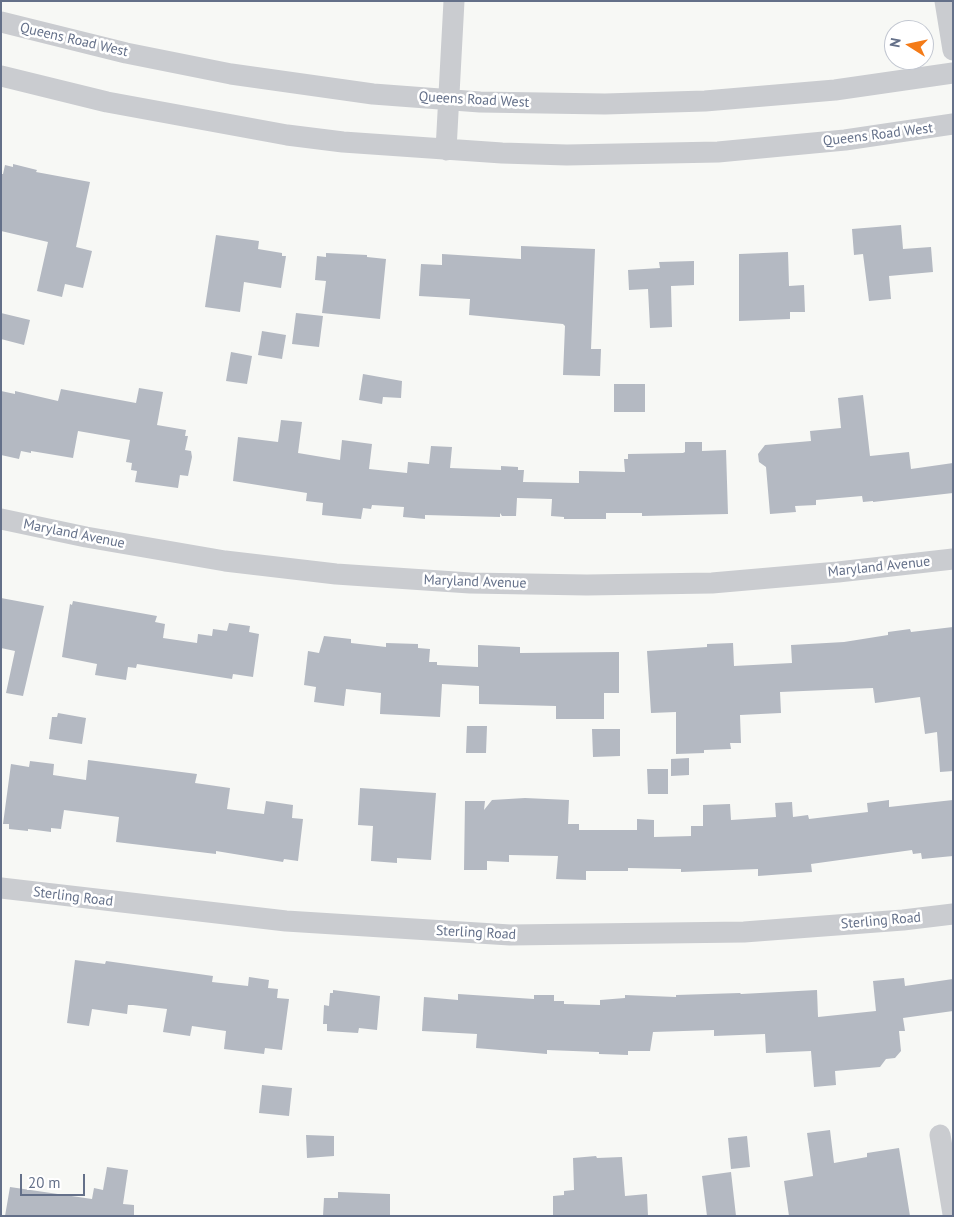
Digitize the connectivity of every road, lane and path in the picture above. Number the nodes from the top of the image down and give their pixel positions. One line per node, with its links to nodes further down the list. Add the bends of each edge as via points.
1 (454, 1): 7 (street)
2 (945, 1): 4 (street)
3 (1, 22): 7 (street, Queens Road West, via 126,53 231,74)
4 (953, 50)
5 (953, 73): 7 (street, Queens Road West, via 835,90 705,101 557,104)
6 (1, 76): 9 (street, Queens Road West, via 106,102 242,128 342,142)
7 (448, 100): 9 (street)
8 (953, 124): 9 (street, Queens Road West, via 845,140 718,152 567,155)
9 (446, 150)
10 (1, 519): 11 (street, Maryland Avenue, via 95,539 249,564 336,574 488,584 712,583)
11 (953, 559)
12 (1, 888): 13 (street, Sterling Road, via 286,921 510,935 746,932)
13 (953, 914)
14 (940, 1135): 15 (street)
15 (953, 1214)

